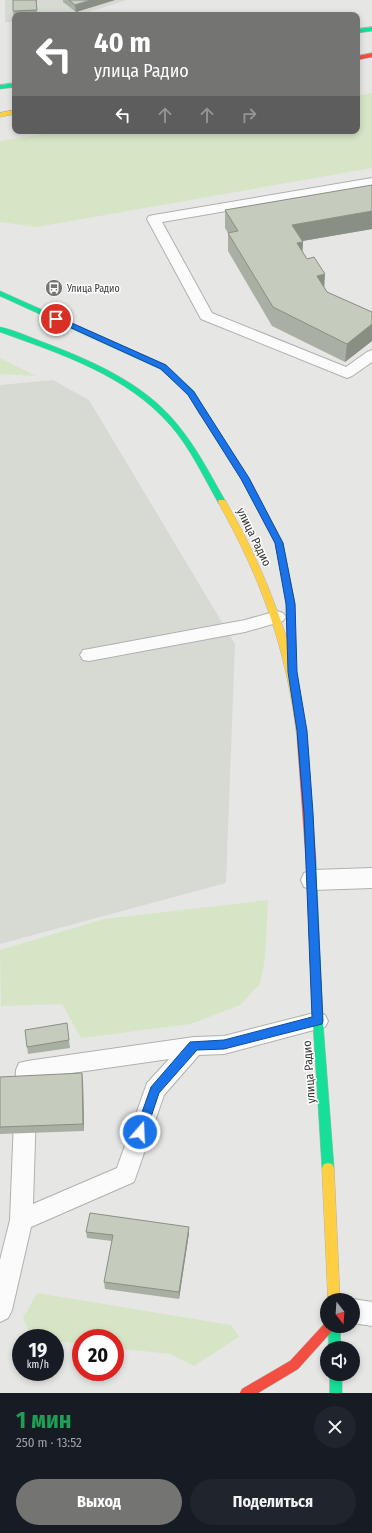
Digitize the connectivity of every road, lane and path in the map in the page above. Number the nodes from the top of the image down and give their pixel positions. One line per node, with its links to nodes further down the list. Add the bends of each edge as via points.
1 (372, 29): 2 (main road)
2 (360, 31)
3 (372, 55): 4 (main road)
4 (360, 57)
5 (12, 85): 6 (main road)
6 (0, 87)
7 (12, 113): 8 (main road)
8 (0, 115)
9 (372, 182): 12 (lane, via 154,219 206,316 347,373)
10 (0, 293): 15 (main road, via 163,367 191,393 245,478 279,543 291,604)
11 (0, 329): 13 (main road, улица Радио, via 115,378 154,404 170,420 186,441 229,512 252,557)
12 (372, 355)
13 (276, 617): 14 (lane, via 245,626); 15 (main road, улица Радио)
14 (88, 655)
15 (292, 672): 17 (main road, улица Радио, via 302,731)
16 (372, 878): 17 (street)
17 (313, 880): 18 (main road, улица Радио)
18 (318, 1021): 19 (lane, via 224,1045); 21 (main road, улица Радио)
19 (194, 1046): 20 (lane, via 155,1090 126,1175); 20 (lane, via 27,1070)
20 (21, 1220): 22 (lane)
21 (334, 1293)
22 (0, 1310)
23 (360, 1312): 24 (lane)
24 (372, 1314)
25 (322, 1333): 27 (main road, via 294,1365)
26 (336, 1381): 28 (main road)
27 (246, 1393)
28 (336, 1393)

